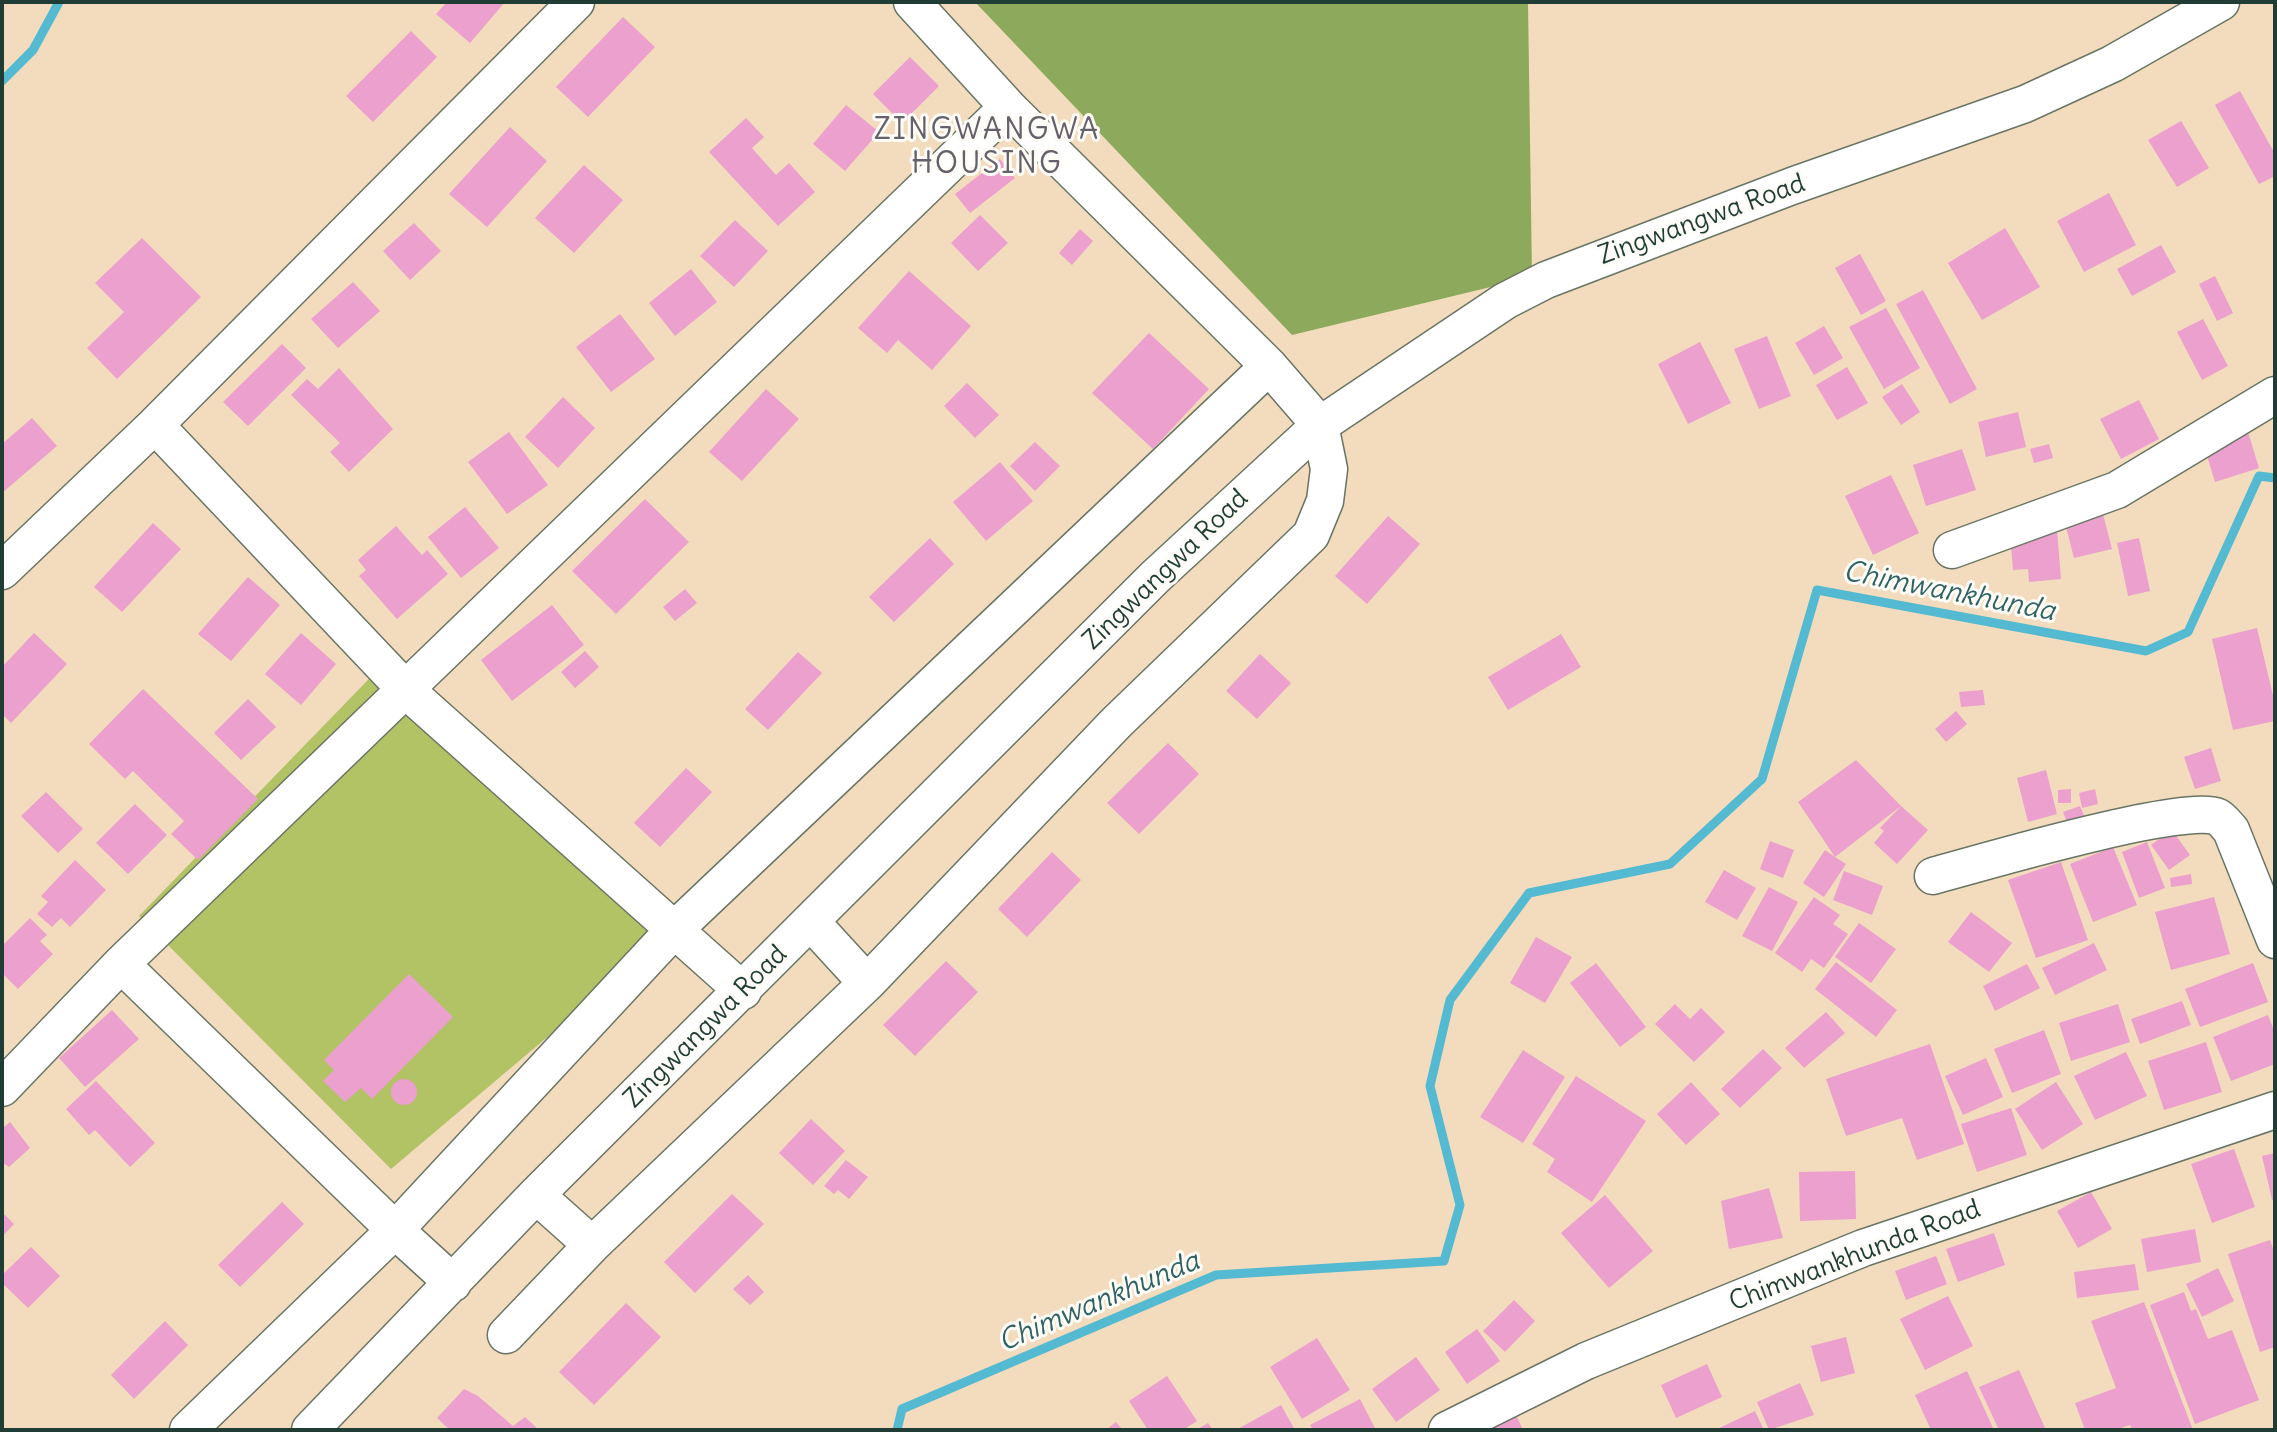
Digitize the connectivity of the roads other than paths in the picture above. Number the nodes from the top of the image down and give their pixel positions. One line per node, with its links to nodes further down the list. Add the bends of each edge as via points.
1 (576, 2): 7 (street)
2 (912, 2): 4 (street)
3 (2221, 2): 8 (street, Zingwangwa Road, via 2112,64 2036,99 1546,280 1505,301)
4 (1008, 107): 5 (street); 11 (street)
5 (1269, 366): 8 (street); 14 (street)
6 (2275, 395): 9 (street, via 2117,490)
7 (155, 425): 10 (street); 11 (street)
8 (1320, 425): 13 (street, Zingwangwa Road, via 1155,577); 17 (street, via 1329,469 1325,501 1311,535 1116,723)
9 (1952, 550)
10 (2, 571)
11 (407, 691): 14 (street); 16 (street)
12 (1933, 876): 15 (street, via 2131,825 2198,814 2218,817 2231,830)
13 (812, 923): 17 (street); 18 (street, Zingwangwa Road)
14 (672, 932): 18 (street); 22 (street)
15 (2275, 940)
16 (121, 964): 19 (street); 22 (street)
17 (867, 983): 23 (street)
18 (743, 991): 21 (street, Zingwangwa Road)
19 (2, 1088)
20 (2275, 1110): 28 (street, Chimwankhunda Road, via 1863,1248 1586,1361)
21 (536, 1195): 23 (street); 24 (street, Zingwangwa Road)
22 (395, 1230): 24 (street); 26 (street)
23 (592, 1245): 25 (street)
24 (453, 1283): 27 (street, Zingwangwa Road)
25 (506, 1335)
26 (188, 1430)
27 (310, 1430)
28 (1447, 1430)

